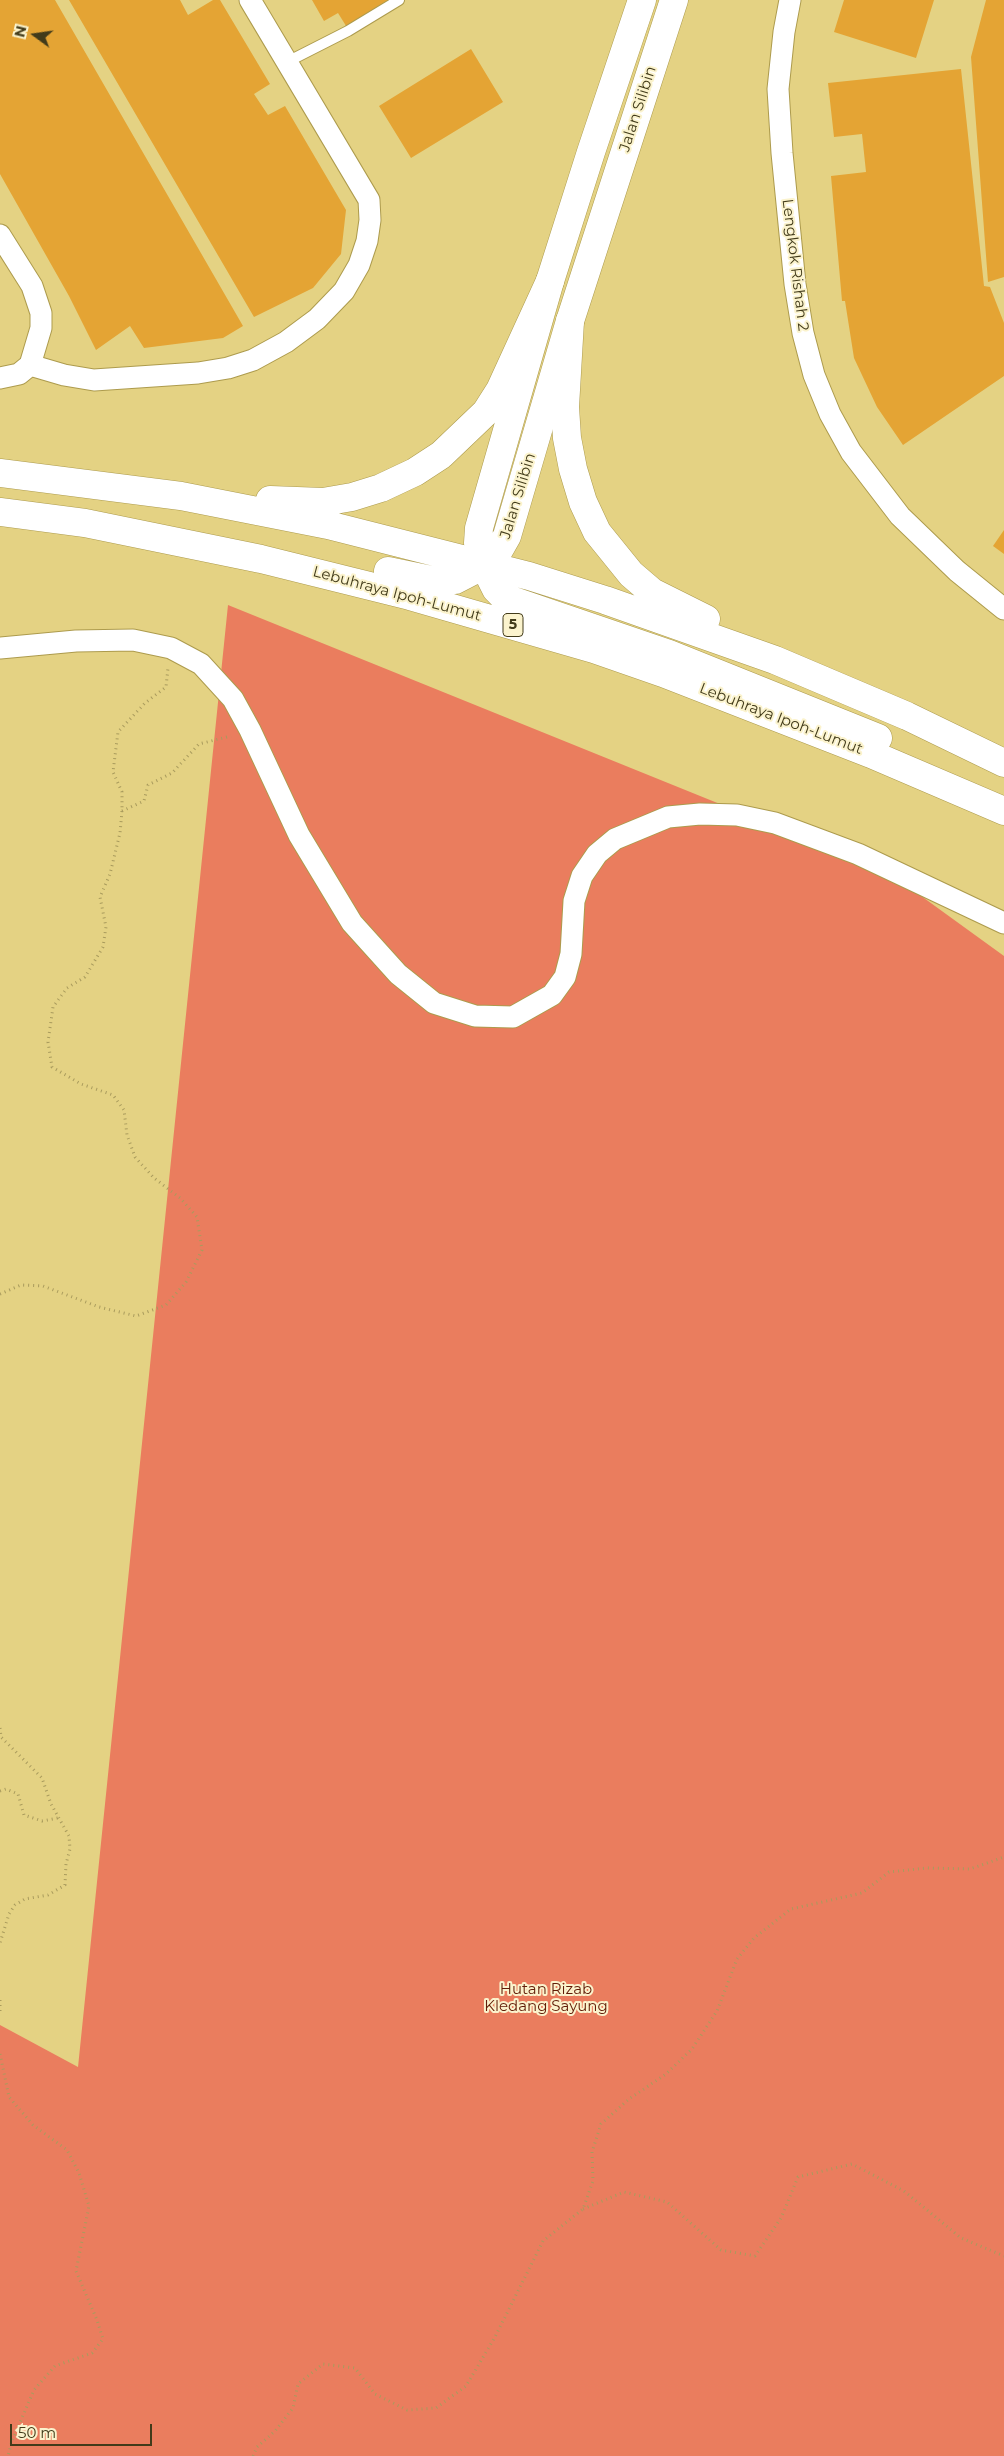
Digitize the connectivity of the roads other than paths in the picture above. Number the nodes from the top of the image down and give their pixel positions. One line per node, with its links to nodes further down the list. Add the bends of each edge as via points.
1 (250, 0): 6 (street)
2 (399, 0): 6 (lane)
3 (642, 0): 8 (main road, Jalan Silibin)
4 (674, 0): 9 (main road, Jalan Silibin)
5 (790, 0): 17 (street, Lengkok Rishah 2, via 778,89 782,153 795,284 814,375 851,452 900,516)
6 (287, 62): 10 (street, via 369,200 367,242 359,265 344,291 286,342 253,360 228,368 94,380)
7 (0, 235): 10 (street, via 32,286 41,313 41,328)
8 (550, 281): 13 (main road, via 500,390 486,412 441,455 415,472 367,493 323,502); 16 (main road, Jalan Silibin, via 479,528 478,543)
9 (570, 321): 16 (main road, Jalan Silibin, via 507,536 495,557); 19 (main road, via 565,407 567,438 583,502 597,532 631,574 652,592)
10 (30, 365): 11 (street, via 19,374)
11 (0, 378)
12 (0, 472): 13 (main road)
13 (181, 496): 16 (main road, via 328,526)
14 (0, 512): 15 (main road, Lebuhraya Ipoh-Lumut / 5)
15 (85, 523): 16 (main road, via 138,525 218,535 427,581 455,580); 22 (main road, Lebuhraya Ipoh-Lumut / 5, via 279,563 410,596 594,649 871,754)
16 (484, 564): 19 (main road, via 614,603); 21 (main road, via 496,589 505,598 670,654 824,715 878,738)
17 (1004, 609)
18 (0, 648): 23 (street, via 133,640 171,648 201,664 233,699 299,835 352,923 398,974 434,1003 475,1016 513,1017 552,994 564,977 571,954 574,901 582,876 597,854 615,839 668,817 736,815 775,823 858,854)
19 (820, 678): 20 (main road)
20 (1004, 763)
21 (1004, 804)
22 (1004, 811)
23 (1004, 922)

